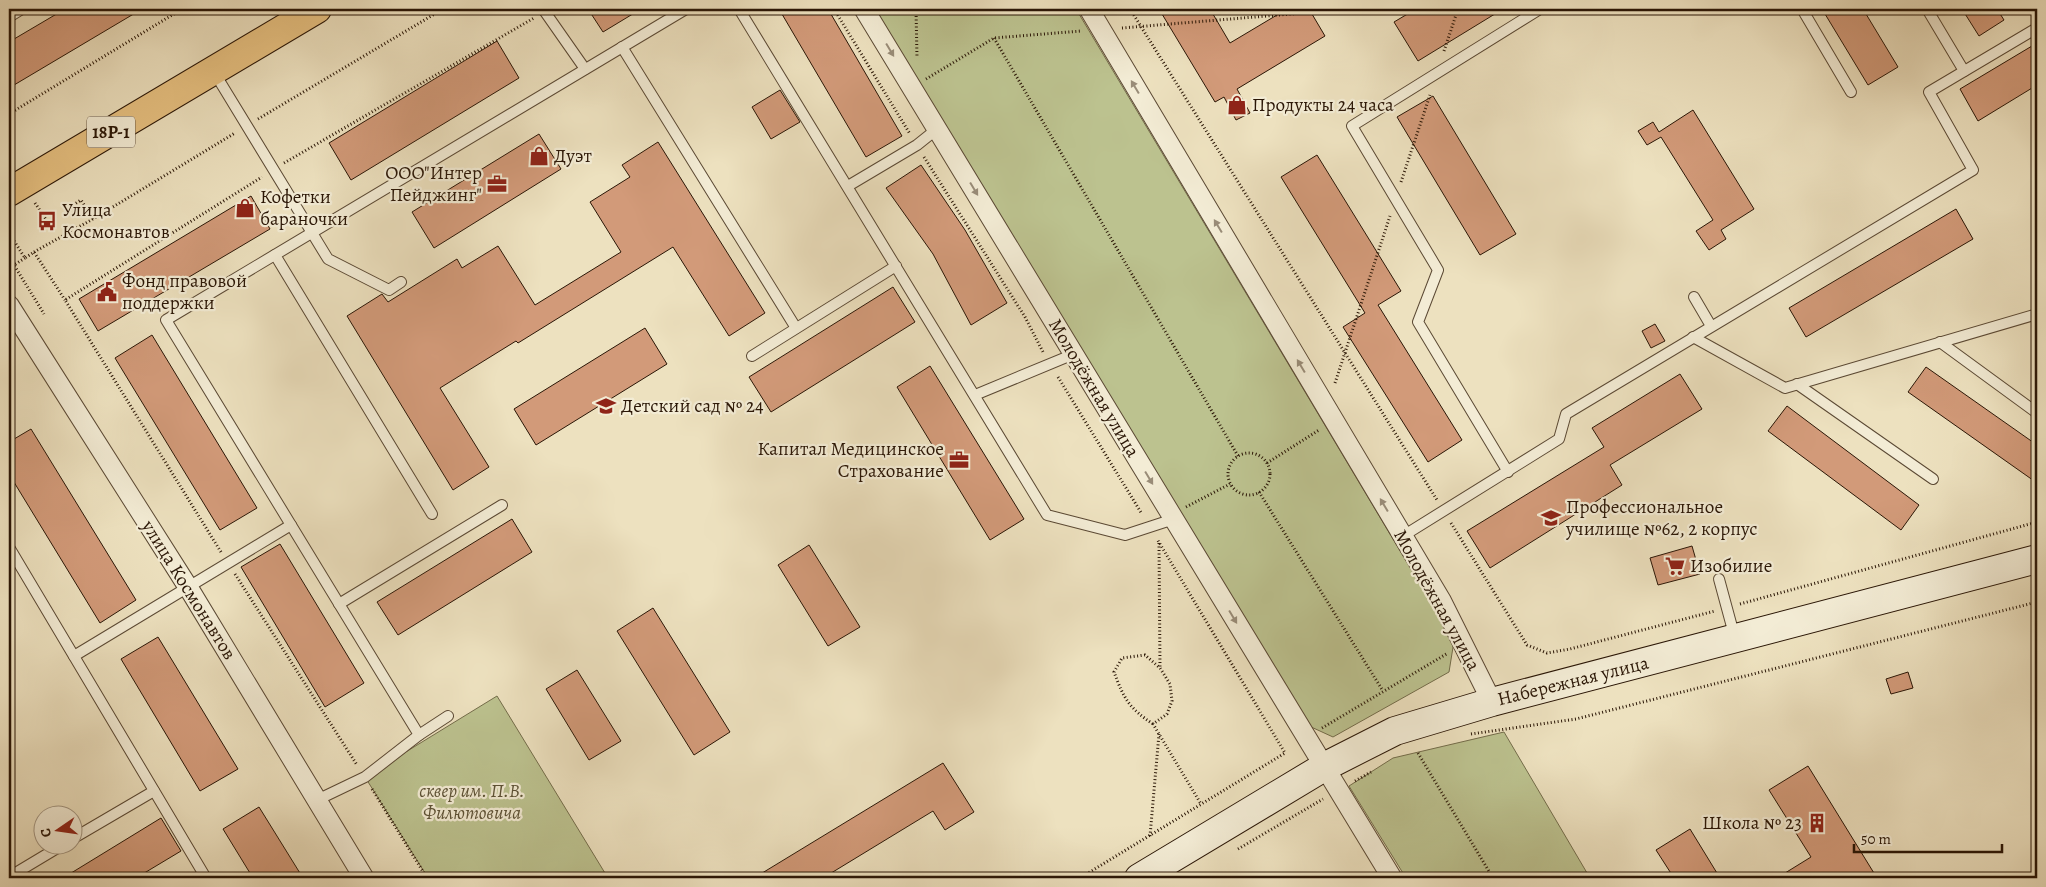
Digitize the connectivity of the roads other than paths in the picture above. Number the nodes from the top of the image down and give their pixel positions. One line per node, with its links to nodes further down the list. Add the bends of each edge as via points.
1 (22, 9): 11 (lane)
2 (317, 9): 16 (main road, 18Р-1)
3 (686, 9): 13 (lane)
4 (739, 9): 19 (lane)
5 (864, 9): 18 (street, Молодёжная улица, one-way to 18)
6 (1089, 9): 43 (street, Молодёжная улица, one-way to 6)
7 (1540, 9): 37 (lane, via 1352,126 1438,270 1418,322)
8 (1802, 9): 17 (lane)
9 (1926, 9): 15 (lane)
10 (544, 10): 14 (lane)
11 (9, 17)
12 (2037, 28): 15 (lane)
13 (622, 47): 14 (lane); 29 (lane)
14 (585, 69): 21 (lane)
15 (1964, 71): 28 (lane, via 1929,92 1973,170)
16 (214, 72): 20 (main road, 18Р-1); 21 (lane)
17 (1851, 92)
18 (937, 129): 19 (lane, via 917,145); 32 (street, Молодёжная улица, one-way to 32)
19 (848, 186): 23 (lane)
20 (9, 192)
21 (312, 233): 22 (lane); 24 (lane, via 328,259 389,290)
22 (275, 255): 40 (lane); 42 (lane, via 166,320)
23 (896, 266): 29 (lane); 35 (lane)
24 (402, 282)
25 (1694, 297): 28 (lane)
26 (9, 305): 47 (street, улица Космонавтов)
27 (2037, 314): 31 (lane)
28 (1711, 326): 30 (lane)
29 (796, 328): 33 (lane)
30 (1693, 337): 34 (lane, via 1785,388); 37 (lane, via 1566,414 1559,439)
31 (1940, 342): 34 (lane); 36 (lane)
32 (1074, 354): 35 (lane); 41 (street, Молодёжная улица, one-way to 41)
33 (752, 356)
34 (1796, 384): 38 (lane)
35 (975, 395): 41 (lane, via 1047,515 1125,535)
36 (2037, 413)
37 (1508, 472): 43 (lane)
38 (1933, 479)
39 (502, 505): 48 (lane)
40 (432, 514)
41 (1172, 517): 54 (street, Молодёжная улица, one-way to 54)
42 (291, 525): 47 (lane); 48 (lane)
43 (1403, 536): 51 (street, Молодёжная улица, via 1441,600)
44 (9, 547): 50 (lane)
45 (2037, 558): 49 (street, Набережная улица)
46 (1719, 579): 49 (lane)
47 (188, 587): 50 (lane); 56 (street, улица Космонавтов)
48 (339, 604): 53 (lane)
49 (1735, 638): 51 (street, Набережная улица)
50 (74, 656): 55 (lane)
51 (1492, 702): 54 (street, Набережная улица, via 1395,731)
52 (448, 716): 53 (lane)
53 (419, 735): 56 (lane, via 364,777)
54 (1324, 767): 62 (street, Набережная улица); 63 (street, Молодёжная улица)
55 (154, 791): 57 (lane); 60 (lane)
56 (317, 800): 61 (street, улица Космонавтов)
57 (82, 833)
58 (47, 854): 59 (lane)
59 (9, 877)
60 (206, 878)
61 (364, 878)
62 (1139, 878)
63 (1392, 878)

